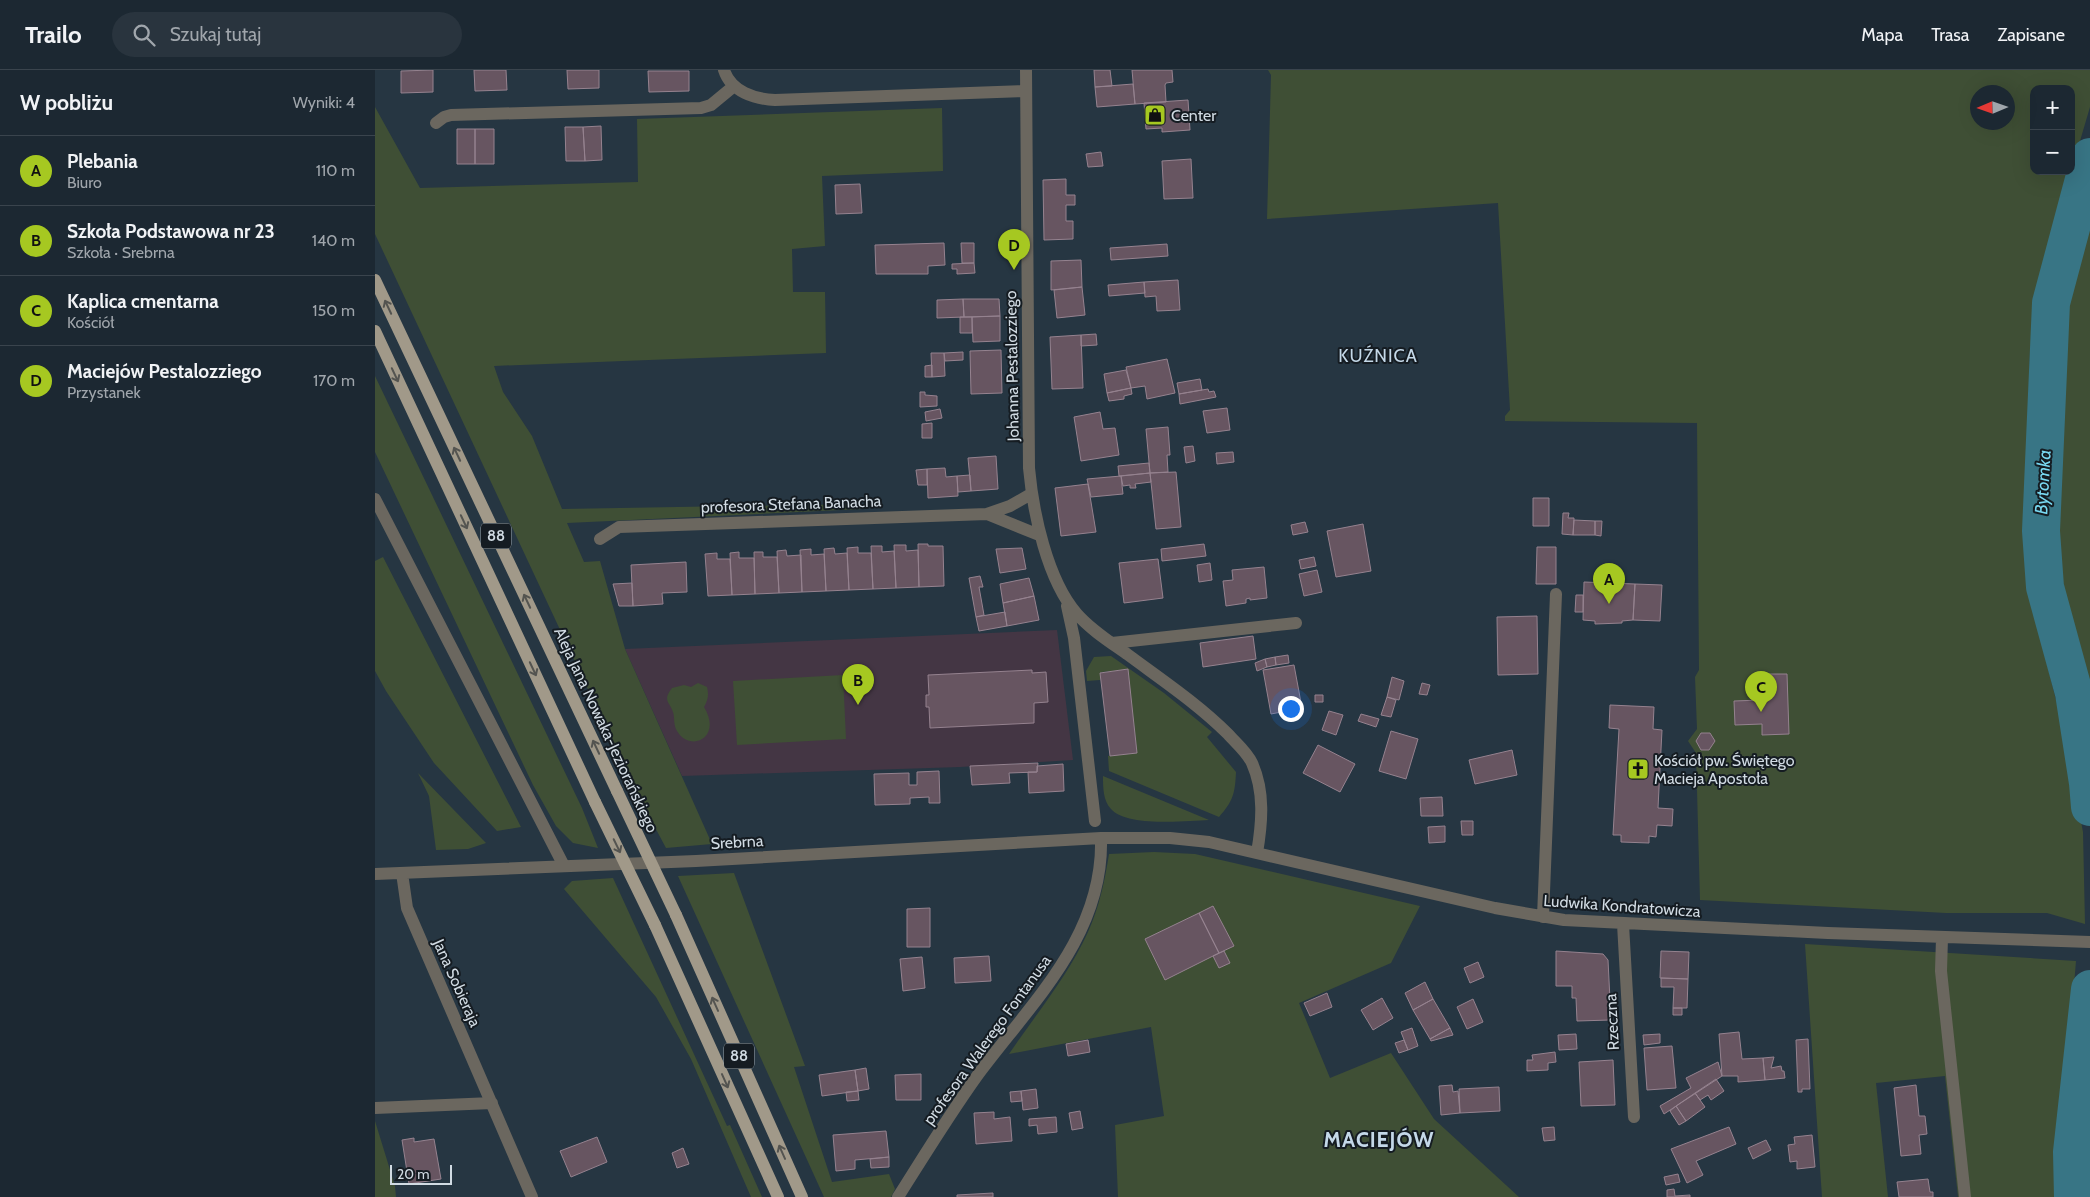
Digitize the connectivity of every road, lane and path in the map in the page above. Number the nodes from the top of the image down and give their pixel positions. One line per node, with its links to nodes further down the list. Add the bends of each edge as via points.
1 (723, 70): 3 (street)
2 (1026, 70): 4 (street, Johanna Pestalozziego)
3 (735, 86): 4 (street, via 747,95 775,100); 5 (street, via 711,105 701,108 451,115)
4 (1026, 91): 8 (street, Johanna Pestalozziego)
5 (436, 122)
6 (375, 280): 32 (main road, Aleja Jana Nowaka-Jeziorańskiego / 88, one-way to 6, bridge, via 676,915)
7 (375, 330): 31 (main road, 88, one-way to 31, bridge, via 655,925)
8 (1031, 494): 10 (street, profesora Stefana Banacha); 11 (street, Johanna Pestalozziego)
9 (375, 499): 20 (street)
10 (987, 514): 11 (street, profesora Stefana Banacha); 12 (street, profesora Stefana Banacha, via 619,527)
11 (1039, 535): 14 (street, Johanna Pestalozziego)
12 (600, 539)
13 (1556, 594): 23 (street)
14 (1065, 596): 16 (street, Johanna Pestalozziego, via 1084,622); 17 (street, Johanna Pestalozziego, via 1074,638)
15 (1295, 623): 16 (street)
16 (1112, 643): 19 (street, Johanna Pestalozziego, via 1197,706 1251,761 1257,776 1262,813)
17 (1095, 821)
18 (1101, 838): 19 (street, Ludwika Kondratowicza, via 1189,838); 20 (street, Srebrna); 33 (street, profesora Walerego Fontanusa, via 1095,894 1071,950 1045,990 978,1075)
19 (1257, 853): 23 (street, Ludwika Kondratowicza)
20 (564, 866): 21 (street, Srebrna)
21 (402, 873): 22 (street, Srebrna); 27 (street, Jana Sobieraja, via 407,908)
22 (375, 874)
23 (1543, 917): 24 (street, Ludwika Kondratowicza)
24 (1623, 924): 25 (street, Ludwika Kondratowicza); 29 (street, Rzeczna)
25 (1942, 938): 26 (street, Ludwika Kondratowicza); 34 (street, via 1941,971)
26 (2090, 942)
27 (492, 1104): 28 (street); 30 (street, Jana Sobieraja)
28 (375, 1108)
29 (1634, 1117)
30 (532, 1197)
31 (778, 1197)
32 (802, 1197)
33 (899, 1197)
34 (1965, 1197)

